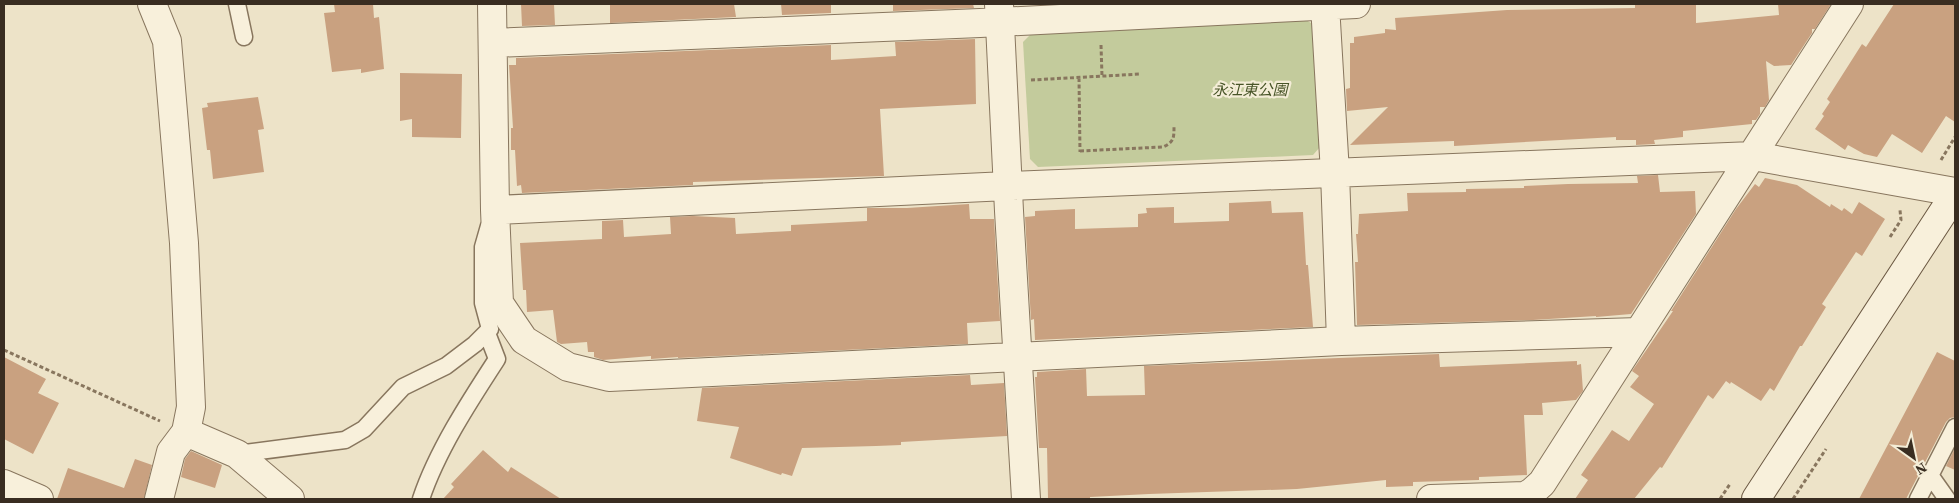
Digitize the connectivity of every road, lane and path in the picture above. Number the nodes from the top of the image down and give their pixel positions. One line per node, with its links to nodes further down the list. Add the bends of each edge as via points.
1 (152, 4): 31 (street, via 166,41 184,243 191,407)
2 (237, 4): 8 (lane)
3 (492, 4): 10 (street)
4 (1356, 4): 6 (street)
5 (1849, 4): 17 (street)
6 (1325, 5): 7 (street); 19 (street)
7 (999, 13): 10 (street); 20 (street)
8 (244, 37)
9 (1101, 42): 12 (path)
10 (493, 43): 23 (street)
11 (1141, 74): 12 (path)
12 (1102, 76): 13 (path)
13 (1079, 78): 14 (path); 16 (path)
14 (1030, 80)
15 (1174, 126): 16 (path, via 1174,138 1163,146)
16 (1080, 151): 18 (path)
17 (1753, 156): 19 (street); 21 (street); 25 (street)
18 (1080, 161)
19 (1335, 173): 20 (street); 27 (street)
20 (1007, 186): 23 (street); 29 (street)
21 (1955, 193): 43 (street)
22 (1898, 206): 24 (path, via 1901,220)
23 (495, 210): 26 (lane, via 482,247 483,303 490,329); 29 (street, via 499,303 524,340 568,368 608,376)
24 (1885, 245)
25 (1639, 332): 27 (street); 41 (street, via 1542,483 1532,492 1525,496)
26 (487, 333): 32 (lane, via 446,366 403,387 364,429 345,440); 39 (lane, via 497,359 443,451)
27 (1341, 341): 29 (street)
28 (4, 350): 31 (path)
29 (1017, 356): 40 (street)
30 (1955, 427): 33 (lane)
31 (186, 432): 32 (street); 37 (street, via 171,452)
32 (237, 454): 38 (street)
33 (1930, 476): 44 (lane); 45 (lane)
34 (1730, 483): 42 (path)
35 (4, 484): 36 (street)
36 (38, 499)
37 (160, 499)
38 (290, 499)
39 (421, 499)
40 (1026, 499)
41 (1430, 499)
42 (1720, 499)
43 (1756, 499)
44 (1918, 499)
45 (1947, 499)

